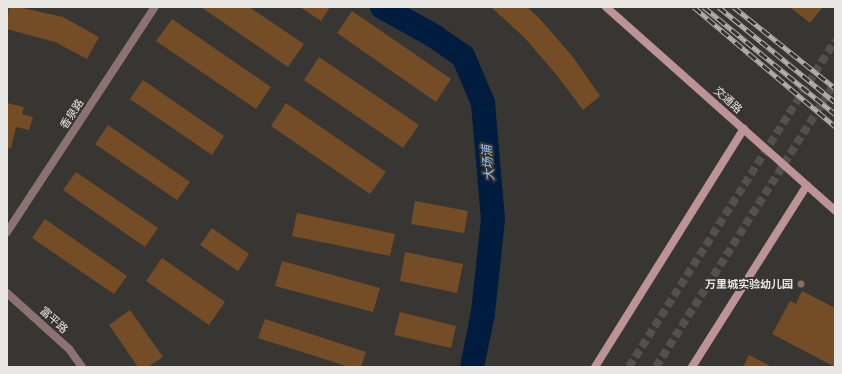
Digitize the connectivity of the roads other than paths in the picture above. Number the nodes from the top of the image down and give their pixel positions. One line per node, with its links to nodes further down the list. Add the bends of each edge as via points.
1 (155, 7): 6 (street, 香泉路)
2 (606, 7): 3 (main road, 交通路)
3 (744, 130): 4 (main road, 交通路); 9 (main road)
4 (807, 185): 5 (main road, 交通路); 10 (main road)
5 (835, 210)
6 (7, 232)
7 (7, 293): 8 (street, 富平路, via 69,349)
8 (82, 367)
9 (595, 367)
10 (692, 367)

